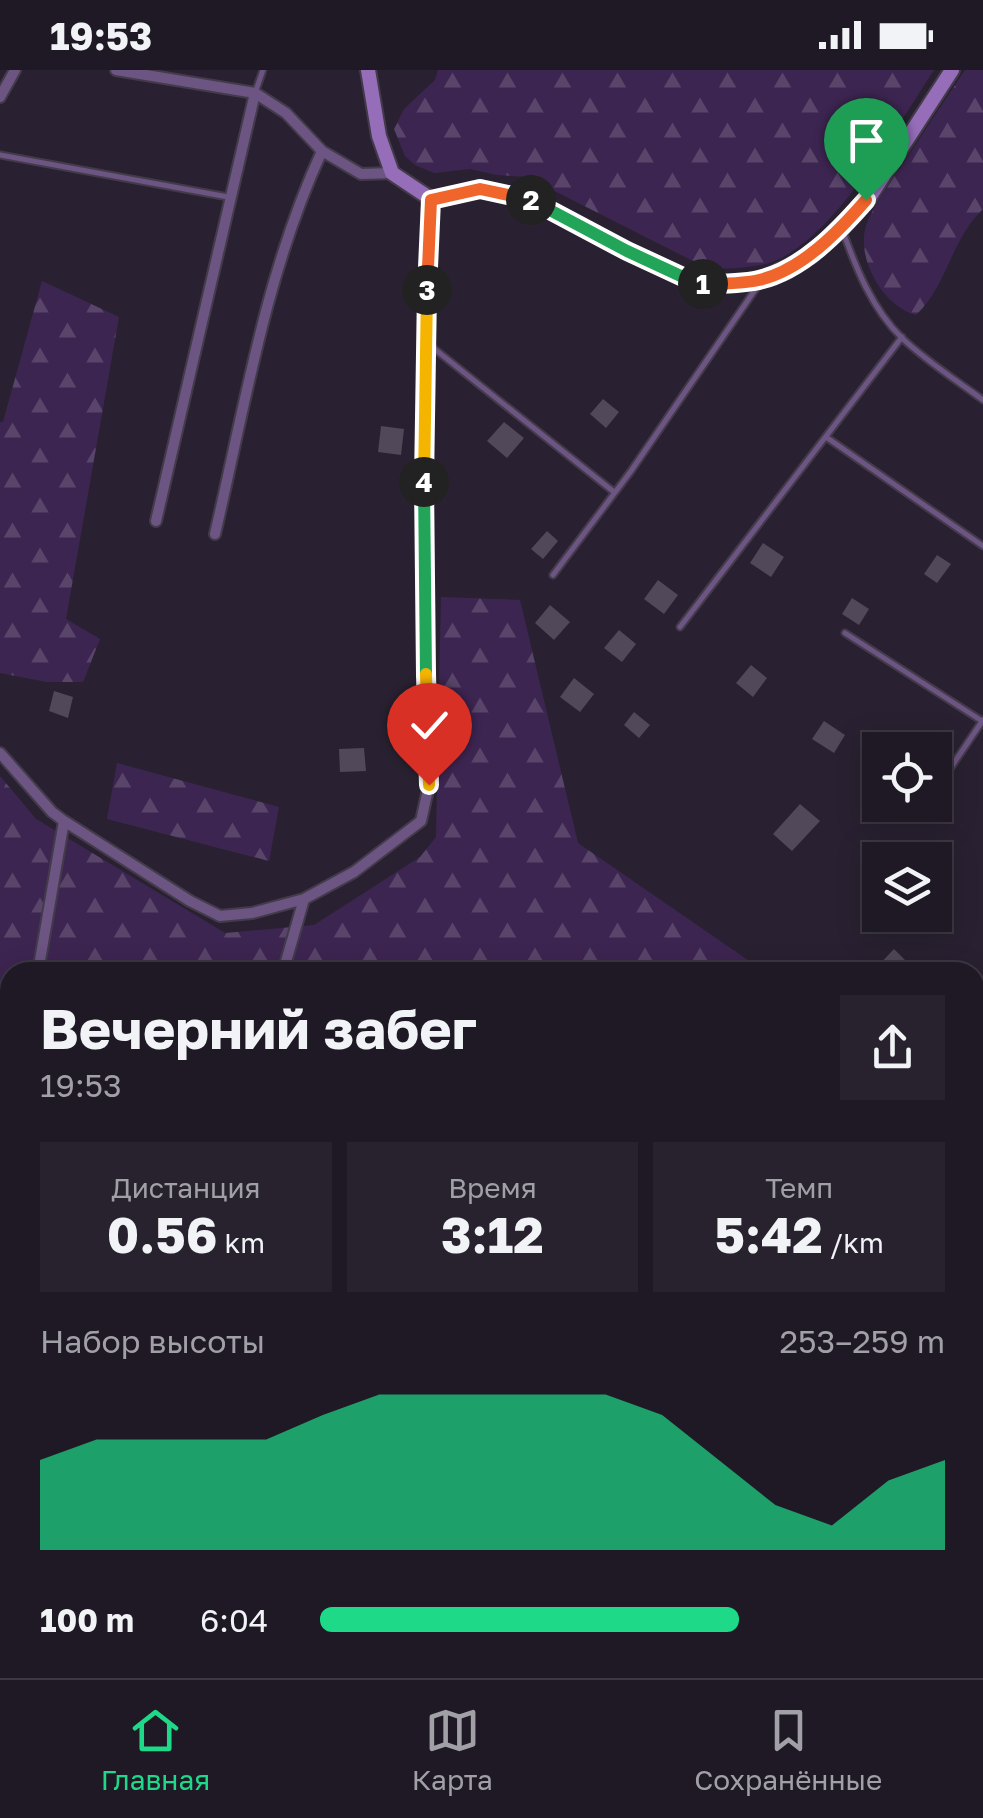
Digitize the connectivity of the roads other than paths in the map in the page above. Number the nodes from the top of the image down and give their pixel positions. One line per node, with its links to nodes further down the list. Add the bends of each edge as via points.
1 (15, 70): 8 (street)
2 (116, 70): 6 (street)
3 (264, 70): 7 (lane)
4 (368, 70): 11 (main road)
5 (952, 70): 14 (main road)
6 (172, 74): 7 (street)
7 (255, 93): 9 (street, via 286,113); 12 (street)
8 (0, 97)
9 (322, 151): 11 (street, via 361,174); 22 (street, via 275,275)
10 (0, 155): 12 (lane)
11 (392, 173): 13 (main road)
12 (231, 198): 21 (street)
13 (431, 200): 15 (main road, via 480,189 536,202 698,284); 17 (street)
14 (842, 228): 15 (main road, via 810,256); 16 (lane, via 874,303)
15 (762, 280): 20 (lane)
16 (902, 337): 18 (lane); 19 (lane)
17 (425, 341): 20 (lane); 31 (street, via 429,785 421,821 354,872)
18 (983, 400)
19 (826, 437): 23 (lane); 25 (lane)
20 (615, 492): 24 (lane)
21 (156, 521)
22 (216, 534)
23 (983, 546)
24 (552, 575)
25 (680, 627)
26 (845, 633): 27 (lane)
27 (983, 721): 29 (lane)
28 (0, 753): 30 (street)
29 (952, 767)
30 (64, 821): 31 (street, via 220,916); 32 (street)
31 (304, 899): 33 (street)
32 (40, 962)
33 (286, 962)

